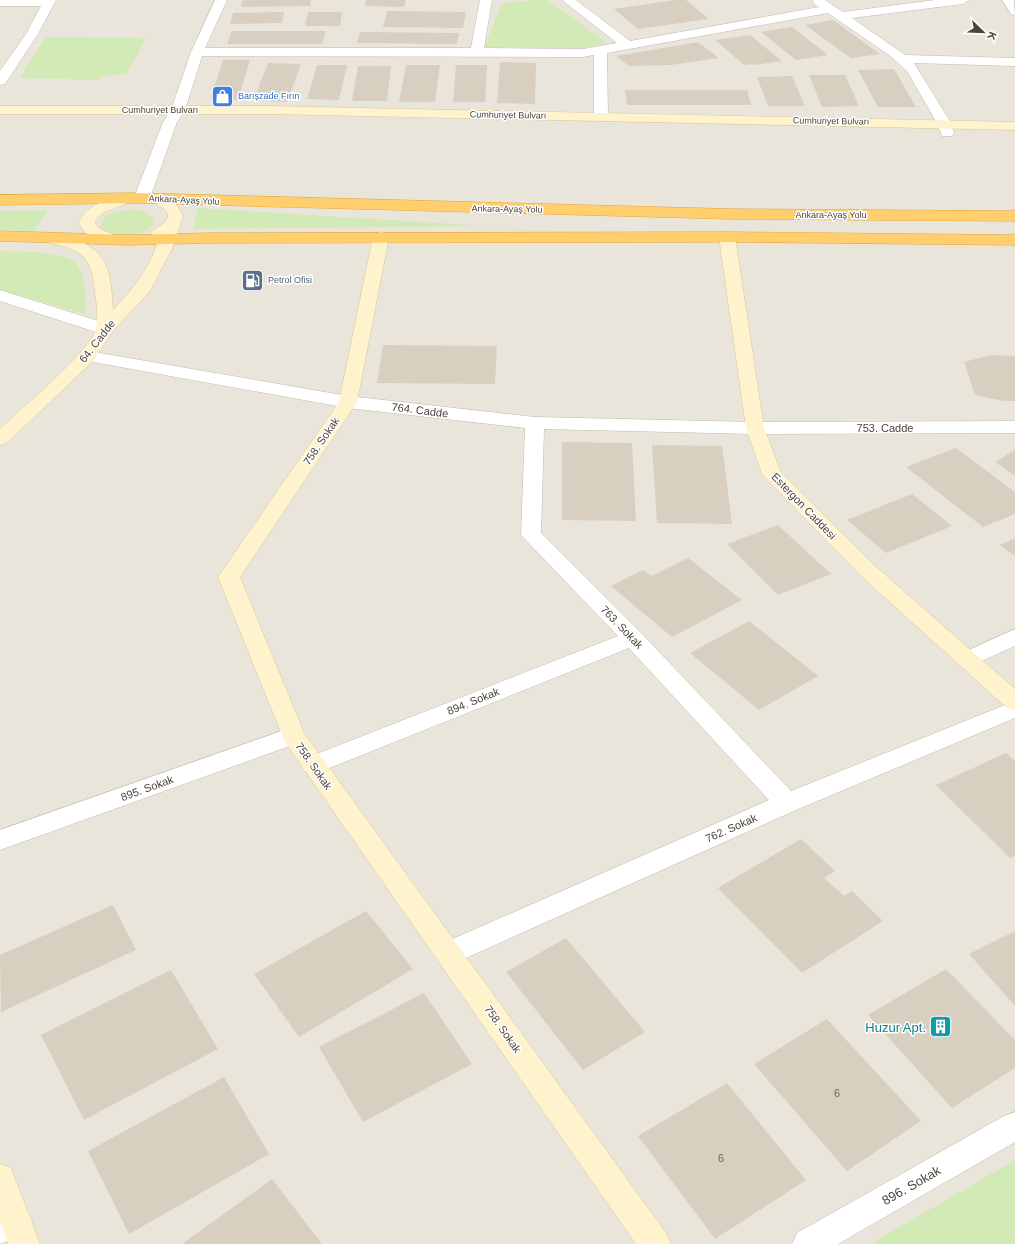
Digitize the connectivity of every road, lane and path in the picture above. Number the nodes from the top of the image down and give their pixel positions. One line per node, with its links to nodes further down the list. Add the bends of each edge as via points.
1 (221, 0): 14 (street)
2 (486, 0): 12 (street)
3 (568, 0): 11 (street)
4 (817, 0): 10 (street)
5 (963, 0): 10 (street)
6 (1008, 0): 9 (street)
7 (49, 1): 8 (street); 17 (street, via 32,34)
8 (0, 2)
9 (1015, 11)
10 (836, 13): 11 (street); 15 (street)
11 (628, 46): 13 (street)
12 (477, 51): 13 (street); 14 (street)
13 (600, 51): 20 (street)
14 (197, 52): 19 (street)
15 (902, 60): 16 (street); 24 (street, via 912,69)
16 (1015, 62)
17 (0, 81)
18 (0, 110): 19 (main road, Cumhuriyet Bulvarı)
19 (178, 110): 20 (main road, Cumhuriyet Bulvarı); 22 (street)
20 (601, 117): 24 (main road, Cumhuriyet Bulvarı)
21 (0, 121): 22 (main road, Cumhuriyet Bulvarı)
22 (170, 122): 24 (main road, Cumhuriyet Bulvarı); 26 (street)
23 (1015, 126): 24 (main road, Cumhuriyet Bulvarı)
24 (945, 128): 25 (main road, Cumhuriyet Bulvarı)
25 (1015, 135)
26 (142, 198): 27 (highway, Ankara-Ayaş Yolu); 29 (highway, Ankara-Ayaş Yolu)
27 (125, 199): 28 (highway, Ankara-Ayaş Yolu); 32 (main road, via 111,202 90,214 87,222 89,229)
28 (0, 200)
29 (160, 200): 30 (highway, Ankara-Ayaş Yolu, via 732,214); 33 (main road, 64. Cadde, via 176,210 177,216)
30 (1015, 216)
31 (0, 236): 36 (highway)
32 (100, 237): 33 (highway); 36 (highway); 38 (main road)
33 (168, 237): 34 (highway); 40 (main road, 64. Cadde, via 144,287)
34 (381, 237): 35 (highway); 42 (main road, 758. Sokak)
35 (727, 237): 37 (highway); 45 (main road, Estergon Caddesi)
36 (54, 239): 38 (main road, via 78,246)
37 (1015, 240)
38 (92, 254): 40 (main road, via 102,274)
39 (0, 295): 40 (street)
40 (105, 329): 41 (main road, 64. Cadde)
41 (88, 356): 42 (street, 764. Cadde); 46 (main road, 64. Cadde)
42 (348, 402): 43 (street, 764. Cadde); 52 (main road, 758. Sokak, via 229,577)
43 (535, 423): 45 (street, 764. Cadde); 47 (street, 763. Sokak, via 531,535)
44 (1015, 427): 45 (street, 753. Cadde)
45 (755, 428): 49 (main road, Estergon Caddesi, via 772,474 867,570)
46 (0, 439)
47 (633, 638): 53 (street, 894. Sokak); 54 (street, 763. Sokak)
48 (1015, 638): 49 (street)
49 (968, 659): 50 (main road, Estergon Caddesi)
50 (1015, 702)
51 (1015, 709): 54 (street, 762. Sokak)
52 (294, 736): 53 (main road, 758. Sokak); 55 (street, 895. Sokak)
53 (313, 765): 56 (main road, 758. Sokak)
54 (787, 803): 56 (street, 762. Sokak)
55 (0, 840)
56 (449, 953): 60 (main road, 758. Sokak)
57 (1015, 1126): 61 (street, 896. Sokak)
58 (0, 1178): 59 (main road)
59 (13, 1231)
60 (655, 1244)
61 (808, 1244)

